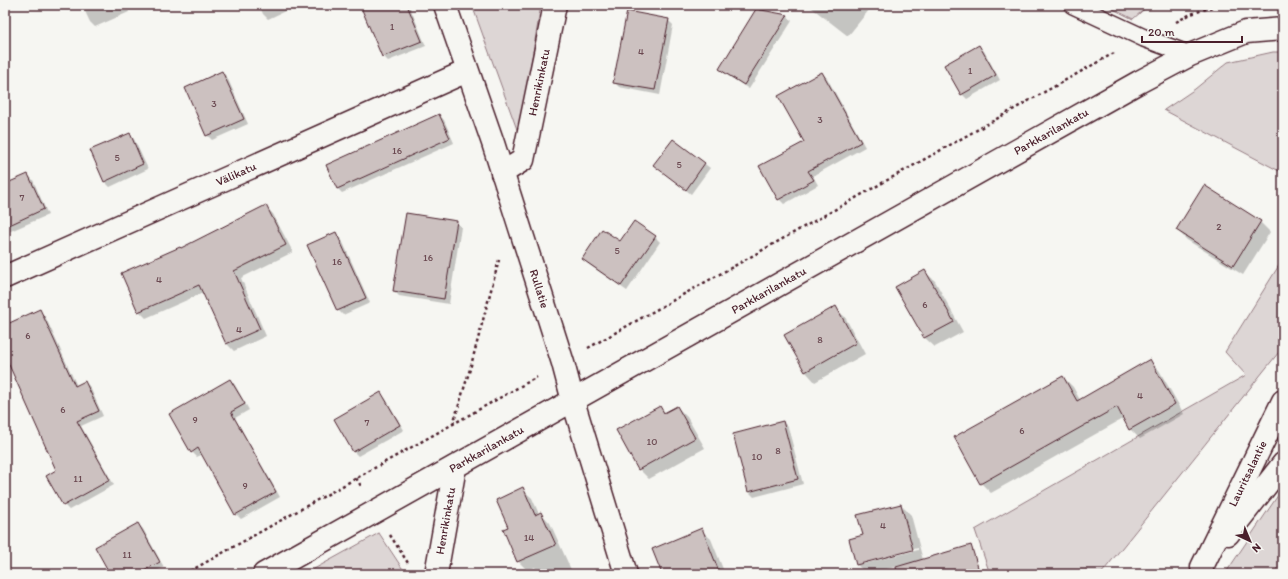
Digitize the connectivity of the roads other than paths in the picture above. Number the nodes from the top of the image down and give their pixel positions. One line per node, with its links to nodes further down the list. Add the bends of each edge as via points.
1 (445, 5): 6 (street, Rullatie)
2 (555, 5): 7 (street, Henrikinkatu, via 523,160)
3 (1073, 5): 5 (lane, via 1144,38)
4 (1283, 29): 5 (street, Parkkarilankatu, via 1246,32)
5 (1190, 55): 9 (street, Parkkarilankatu)
6 (467, 71): 7 (street, Rullatie); 8 (street, Välikatu)
7 (502, 173): 9 (street, Rullatie)
8 (5, 277)
9 (573, 401): 12 (street, Parkkarilankatu); 16 (street, Rullatie)
10 (1283, 401): 13 (street, Lauritsalantie)
11 (1283, 464): 13 (street, Lauritsalantie)
12 (455, 467): 14 (street, Parkkarilankatu); 15 (street, Henrikinkatu)
13 (1200, 571)
14 (264, 574)
15 (436, 574)
16 (626, 574)

